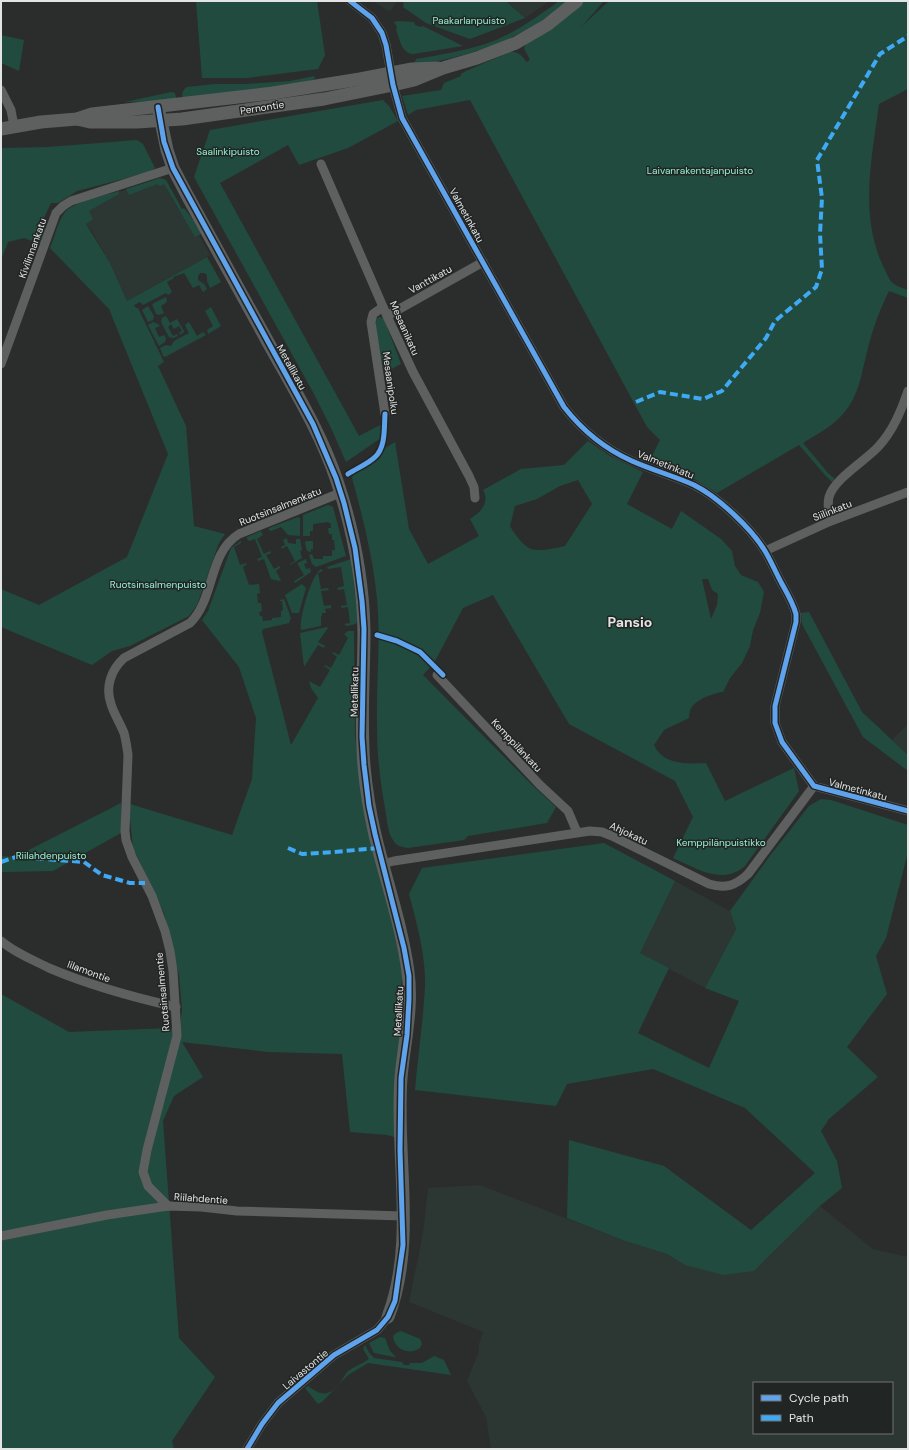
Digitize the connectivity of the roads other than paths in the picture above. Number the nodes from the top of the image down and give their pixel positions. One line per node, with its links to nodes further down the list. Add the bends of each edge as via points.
1 (350, 1): 3 (street, Valmetinkatu, via 372,18 382,33)
2 (577, 1): 3 (street, Pernontie, via 547,25 516,43 443,68 412,69)
3 (392, 79): 5 (street, Pernontie, via 360,79); 7 (street, Pernontie, via 324,99); 12 (street, Valmetinkatu, via 402,118)
4 (1, 90): 8 (street, via 11,110)
5 (158, 107): 6 (street, Pernontie, via 92,114); 7 (street, Metallikatu)
6 (77, 119): 7 (street, Pernontie, via 90,122); 8 (street, Pernontie)
7 (160, 120): 11 (street, Metallikatu)
8 (14, 126): 9 (street, Pernontie)
9 (1, 129)
10 (322, 164): 13 (street, Mesaanikatu)
11 (173, 168): 14 (street, Kivilinnankatu, via 72,201 56,213); 18 (street, Metallikatu, via 313,424)
12 (483, 262): 13 (street, Vanttikatu); 21 (street, Valmetinkatu, via 556,394 579,426 600,443 632,461 696,486 710,495 740,520)
13 (385, 312): 16 (street, Mesaanipolku, via 373,314 371,322); 19 (street, Mesaanikatu, via 413,372 469,476)
14 (1, 364)
15 (908, 390): 20 (street, via 898,418 886,438 840,480 831,492 828,503)
16 (385, 414)
17 (908, 492): 20 (street, Siilinkatu)
18 (340, 493): 23 (street, Ruotsinsalmenkatu, via 239,534 228,542 220,556 204,603 195,618 117,664 109,681); 27 (street, Metallikatu, via 360,576 364,629 364,765 370,813)
19 (475, 498)
20 (831, 521): 21 (street, Siilinkatu)
21 (765, 550): 24 (street, Valmetinkatu, via 796,614 775,706 775,723 782,742)
22 (437, 675): 26 (street, Kemppilänkatu, via 540,785 568,811)
23 (110, 703): 29 (street, Ruotsinsalmentie, via 127,746 126,840 165,931 170,950)
24 (814, 786): 25 (street, Valmetinkatu); 26 (street, Ahjokatu, via 748,874 741,881 729,886 709,884 602,832)
25 (908, 811)
26 (577, 832): 27 (street, Ahjokatu)
27 (382, 864): 31 (street, Metallikatu, via 398,923 408,976 407,1035 401,1078 400,1150)
28 (1, 941): 29 (street, Iilamontie, via 32,960 72,977 128,996)
29 (176, 1007): 30 (street, Ruotsinsalmentie, via 178,1036 147,1150 144,1172 148,1186)
30 (168, 1206): 31 (street, Riilahdentie, via 237,1211); 32 (street, Riilahdentie)
31 (403, 1216): 33 (street, Metallikatu, via 403,1245 397,1286)
32 (1, 1236)
33 (388, 1317): 34 (street, Laivastontie, via 377,1330 334,1355 278,1403)
34 (247, 1449)

